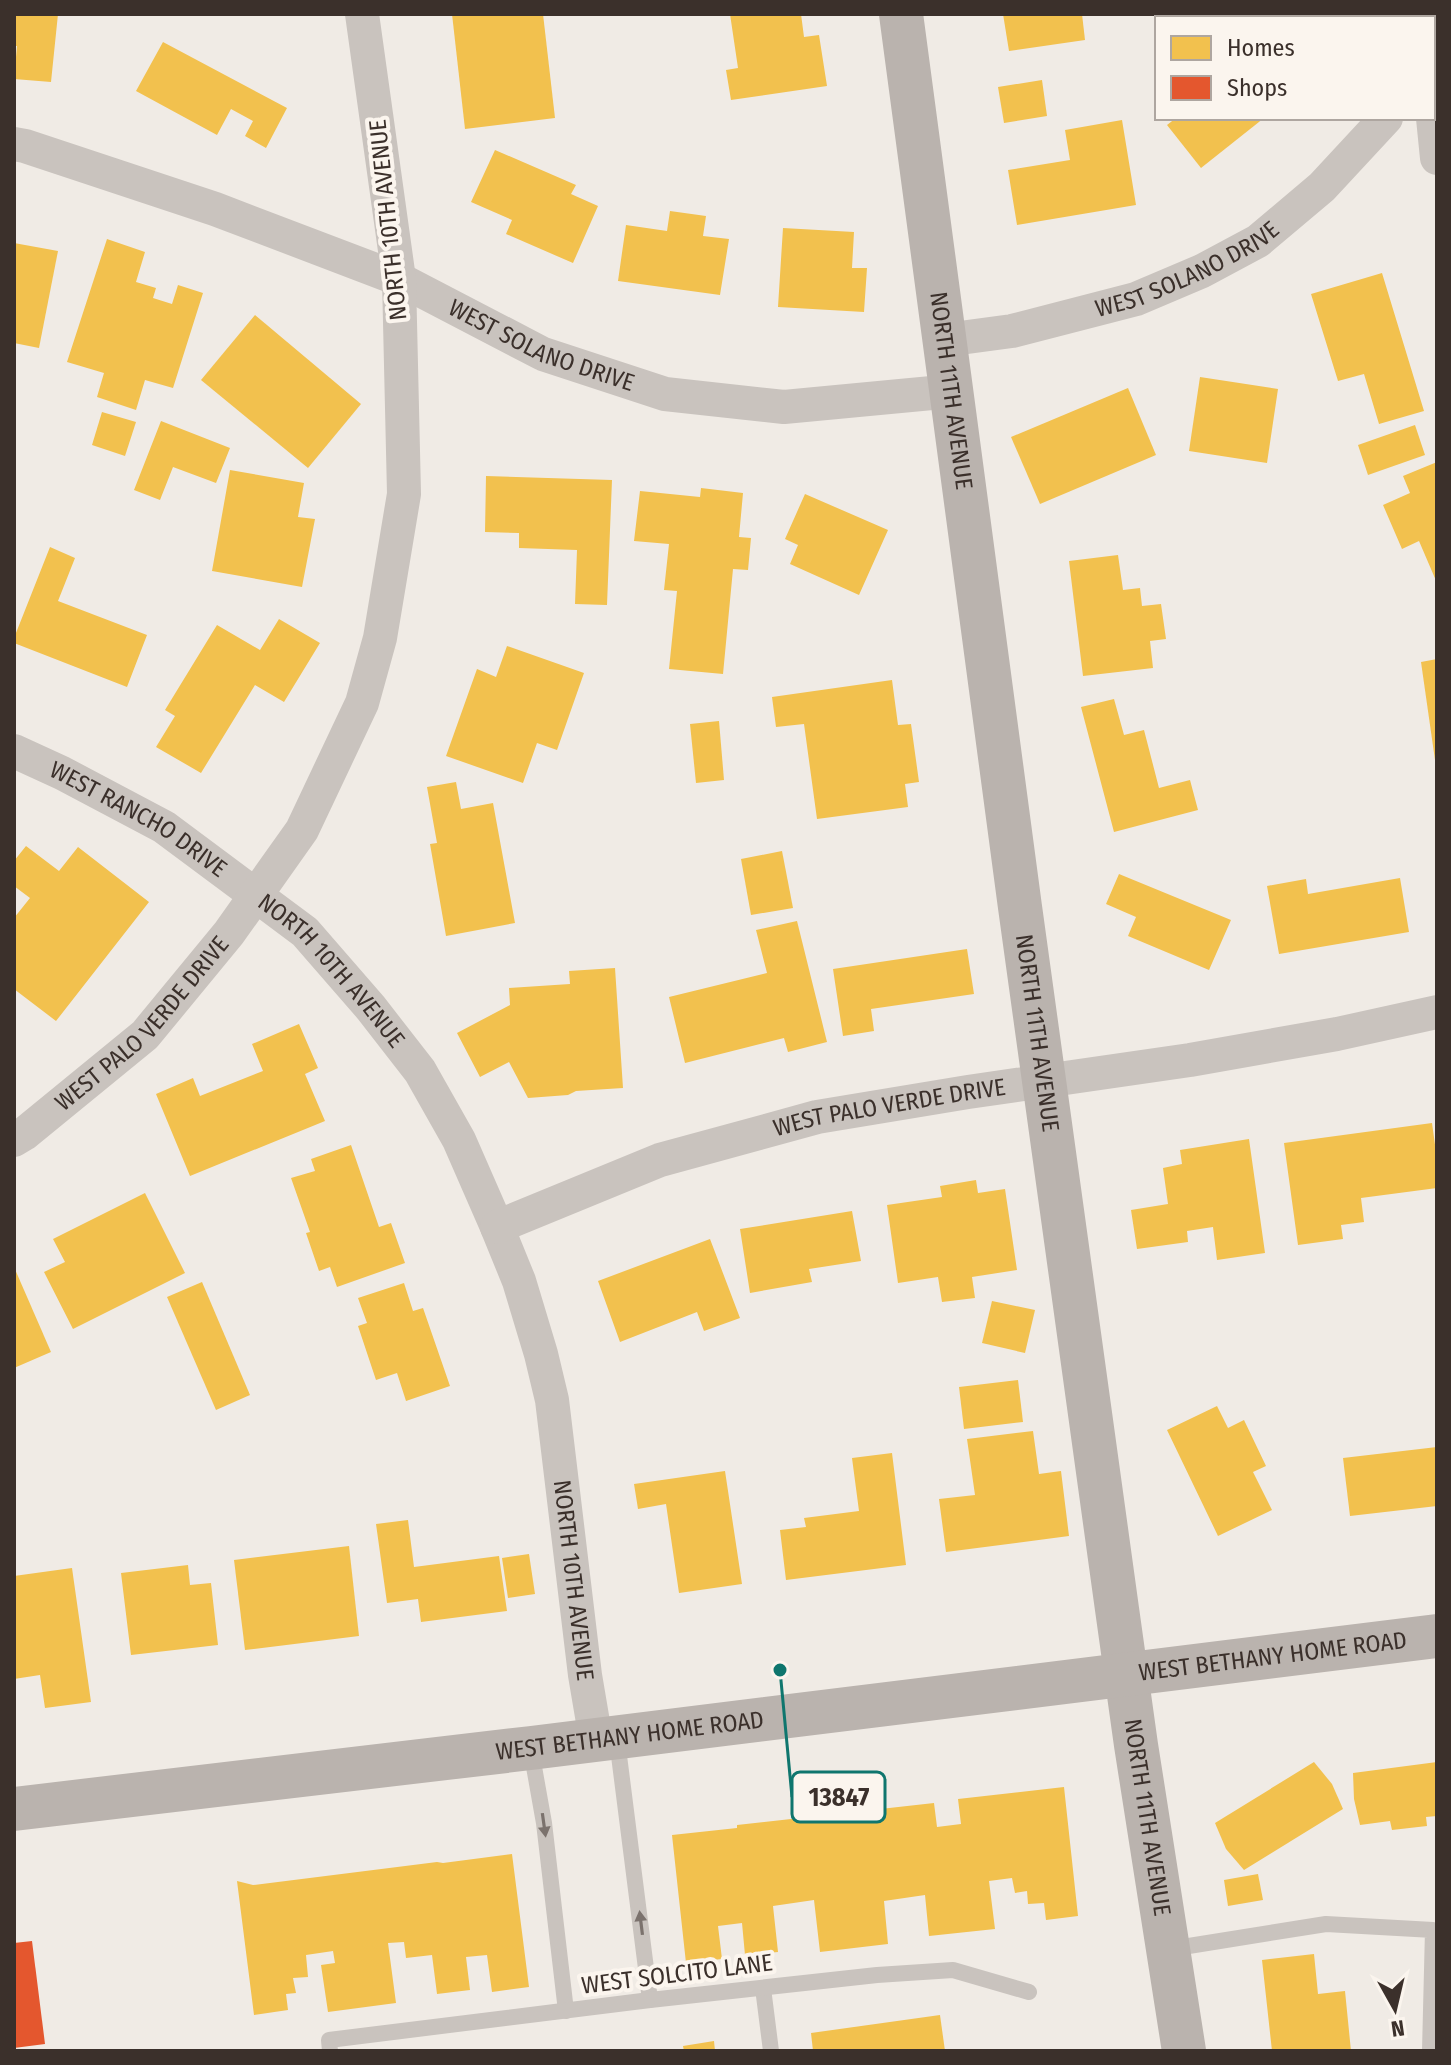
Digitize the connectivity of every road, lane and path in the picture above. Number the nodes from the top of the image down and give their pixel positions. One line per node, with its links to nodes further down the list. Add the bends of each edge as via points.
1 (362, 14): 7 (street, NORTH 10TH AVENUE)
2 (901, 14): 8 (street, NORTH 11TH AVENUE)
3 (1384, 120): 8 (street, WEST SOLANO DRIVE, via 1322,187 1258,241 1202,271 1136,299 1012,331)
4 (1433, 120): 6 (street)
5 (14, 144): 7 (street, WEST SOLANO DRIVE, via 215,209)
6 (1437, 158)
7 (399, 279): 9 (street, WEST SOLANO DRIVE, via 543,354 665,394 784,407); 11 (street, NORTH 10TH AVENUE, via 404,494 380,638 362,703 334,765 302,830)
8 (945, 340): 9 (street, NORTH 11TH AVENUE)
9 (953, 391): 13 (street, NORTH 11TH AVENUE)
10 (14, 751): 11 (street, WEST RANCHO DRIVE, via 164,827)
11 (256, 894): 14 (street, WEST PALO VERDE DRIVE, via 145,1035); 15 (street, NORTH 10TH AVENUE, via 305,932 420,1071 459,1140)
12 (1437, 1012): 13 (street, WEST PALO VERDE DRIVE, via 1190,1060)
13 (1045, 1081): 15 (street, WEST PALO VERDE DRIVE, via 817,1117 660,1160); 17 (street, NORTH 11TH AVENUE)
14 (14, 1140)
15 (497, 1227): 18 (street, NORTH 10TH AVENUE, via 519,1281 552,1400 585,1675)
16 (1437, 1636): 17 (street, WEST BETHANY HOME ROAD)
17 (1127, 1674): 18 (street, WEST BETHANY HOME ROAD); 21 (street, NORTH 11TH AVENUE)
18 (606, 1738): 19 (street, WEST BETHANY HOME ROAD); 24 (lane, NORTH 10TH AVENUE, one-way to 18, via 628,1813)
19 (531, 1748): 20 (street, WEST BETHANY HOME ROAD); 25 (lane, one-way to 25)
20 (14, 1809)
21 (1168, 1950): 28 (street, NORTH 11TH AVENUE); 29 (lane, via 1326,1924 1433,1930)
22 (763, 1988): 23 (lane, WEST SOLCITO LANE, via 953,1970); 24 (lane, WEST SOLCITO LANE); 27 (lane)
23 (1029, 1992)
24 (650, 2000): 25 (lane, WEST SOLCITO LANE)
25 (566, 2011): 26 (lane, WEST SOLCITO LANE)
26 (330, 2046)
27 (771, 2051)
28 (1184, 2051)
29 (1430, 2051)

